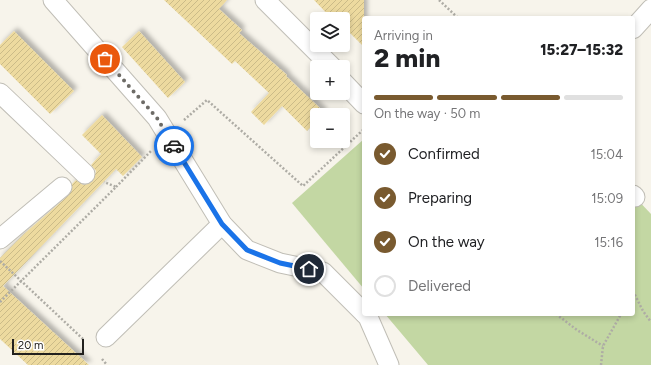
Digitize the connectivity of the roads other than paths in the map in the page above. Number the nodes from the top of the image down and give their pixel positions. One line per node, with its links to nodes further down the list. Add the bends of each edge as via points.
1 (53, 0): 11 (street, via 157,118)
2 (265, 0): 5 (street)
3 (651, 9): 4 (street)
4 (635, 27)
5 (325, 60)
6 (350, 89): 8 (street)
7 (0, 93): 9 (street)
8 (362, 102)
9 (85, 174)
10 (62, 187): 12 (street)
11 (222, 224): 13 (street, via 247,250 280,263 323,272); 15 (street)
12 (0, 239)
13 (362, 310)
14 (367, 316): 16 (street)
15 (106, 337)
16 (389, 365)

